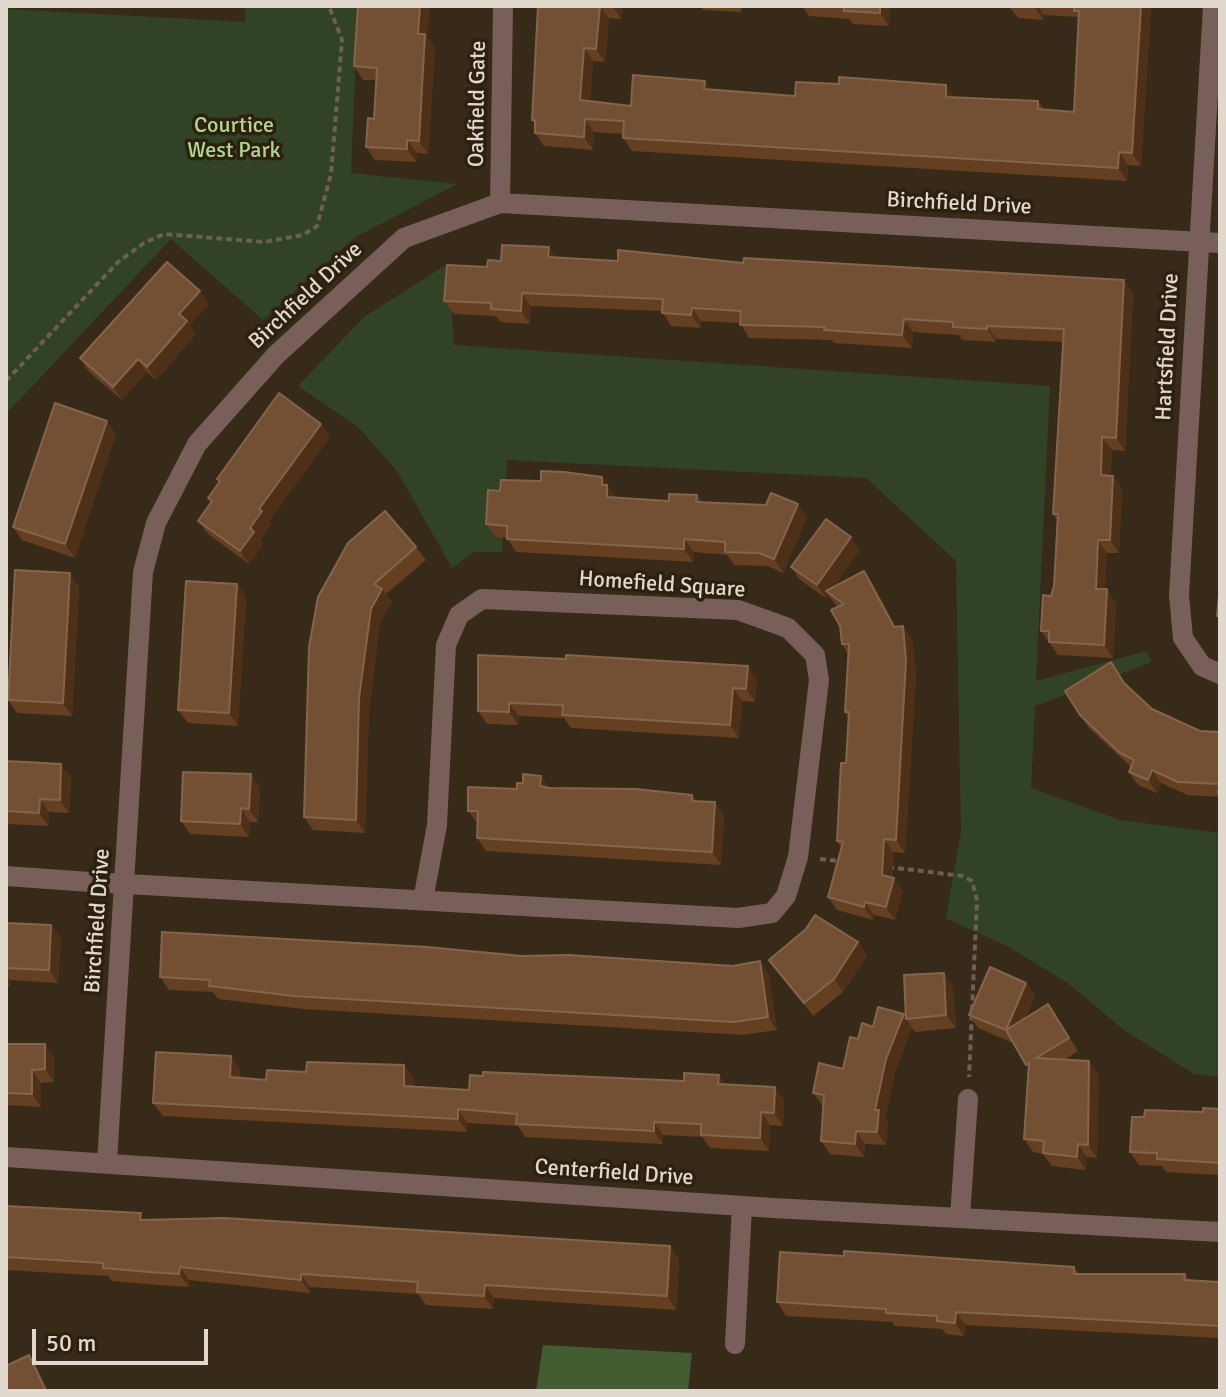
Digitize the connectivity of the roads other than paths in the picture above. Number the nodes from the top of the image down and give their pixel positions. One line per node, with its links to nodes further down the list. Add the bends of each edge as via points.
1 (503, 6): 3 (street, Oakfield Gate)
2 (1213, 6): 4 (street, Hartsfield Drive)
3 (500, 203): 4 (street, Birchfield Drive); 8 (street, Birchfield Drive, via 404,238 276,355 197,444 156,523 143,572)
4 (1197, 242): 5 (street, Birchfield Drive); 6 (street, Hartsfield Drive, via 1179,595 1183,638 1202,666)
5 (1220, 243)
6 (1220, 674)
7 (6, 876): 8 (street, Homefield Square)
8 (125, 883): 9 (street, Homefield Square); 12 (street, Birchfield Drive)
9 (423, 900): 9 (street, Homefield Square, via 738,918 772,913 786,896 798,857 819,680 815,655 788,628 738,610 482,599 459,615 446,645 437,825)
10 (968, 1099): 14 (street)
11 (6, 1157): 12 (street, Centerfield Drive)
12 (107, 1162): 13 (street, Centerfield Drive)
13 (742, 1206): 14 (street, Centerfield Drive); 16 (street)
14 (960, 1217): 15 (street, Centerfield Drive)
15 (1220, 1232)
16 (735, 1344)

